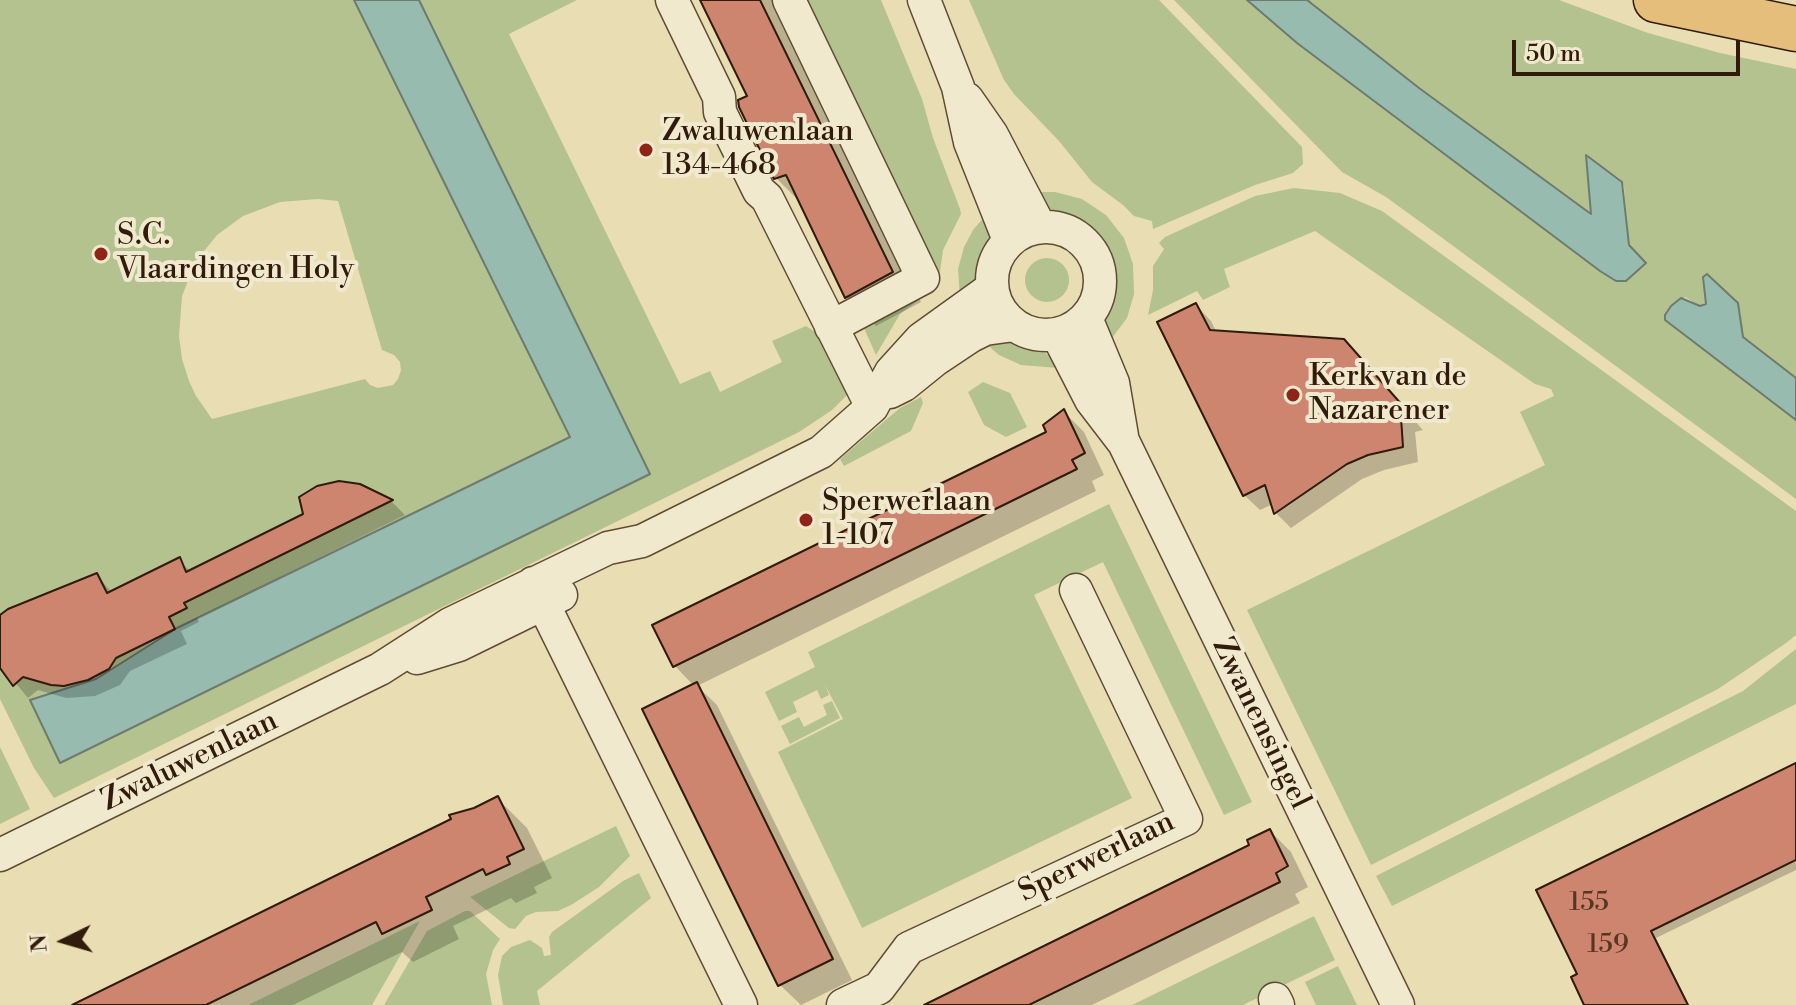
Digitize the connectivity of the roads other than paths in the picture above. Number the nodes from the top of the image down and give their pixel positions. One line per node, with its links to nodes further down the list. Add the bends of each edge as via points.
1 (672, 0): 12 (street, via 719,97 720,112)
2 (789, 0): 12 (street, via 923,278)
3 (924, 0): 6 (street)
4 (1656, 0): 5 (highway)
5 (1775, 26)
6 (958, 87): 7 (street, via 992,135); 8 (street, via 970,142)
7 (1040, 227): 8 (street); 10 (street, via 1076,235 1095,256 1099,293)
8 (1009, 240): 9 (street, via 995,262)
9 (992, 288): 11 (street, via 1003,315); 14 (street, Zwaluwenlaan, via 921,339 891,372)
10 (1086, 318): 13 (street); 15 (street, Zwanensingel, via 1113,383)
11 (1014, 325): 13 (street, via 1034,334); 14 (street, Zwaluwenlaan, via 971,336)
12 (831, 327): 14 (street)
13 (1057, 334): 15 (street, Zwanensingel, via 1091,400)
14 (876, 402): 17 (street, Zwaluwenlaan, via 821,452 642,541 619,567)
15 (1124, 443): 21 (street, Zwanensingel)
16 (1076, 590): 20 (street, Sperwerlaan, via 1186,819 909,948 879,988)
17 (538, 594): 18 (street, Zwaluwenlaan, via 459,645 380,669); 19 (street)
18 (0, 855)
19 (731, 1002)
20 (843, 1005)
21 (1398, 1005)

